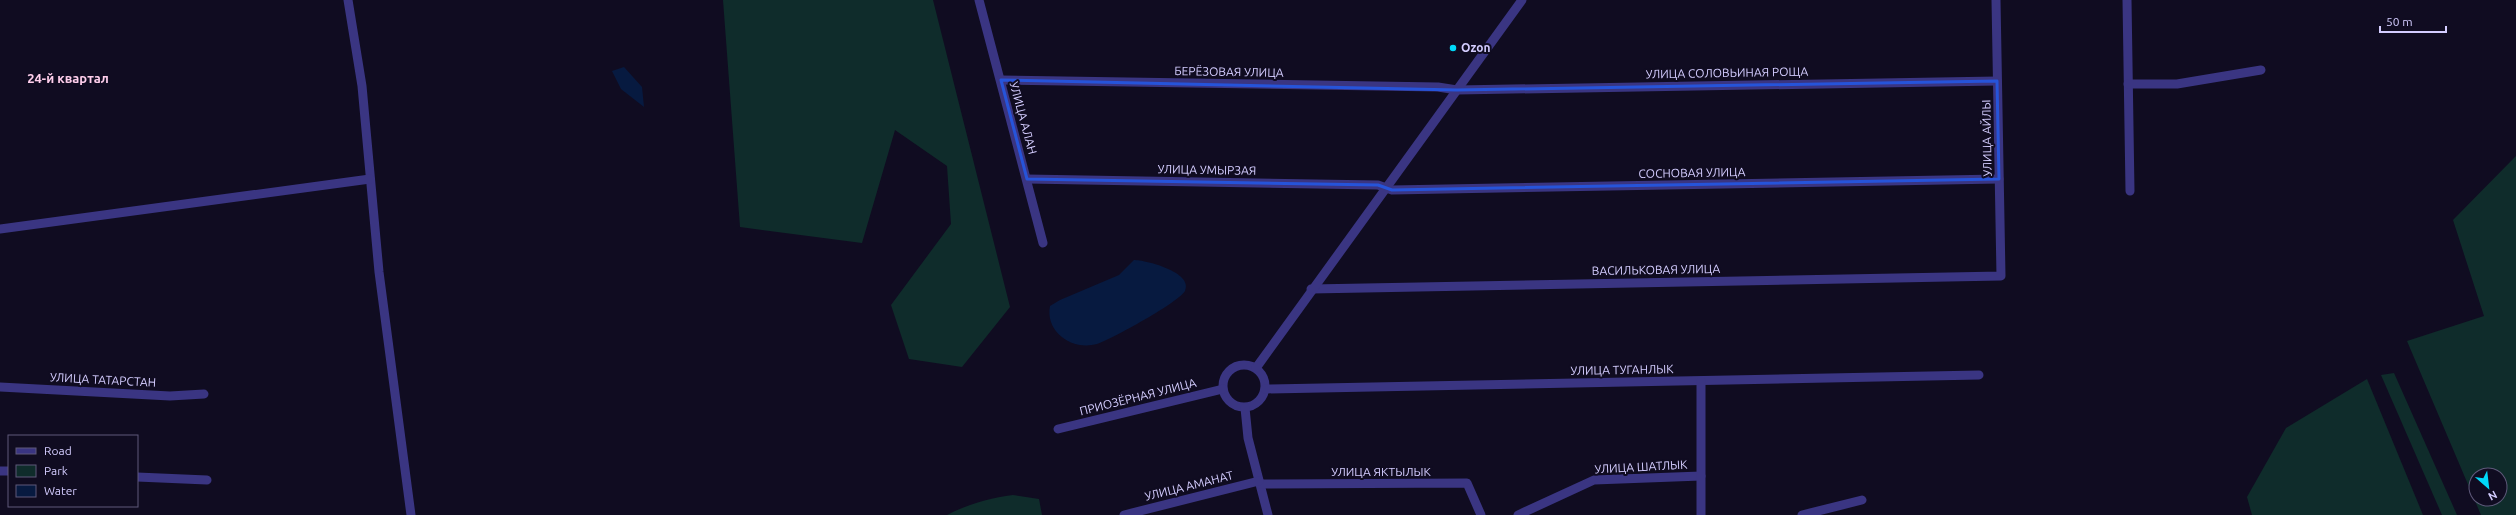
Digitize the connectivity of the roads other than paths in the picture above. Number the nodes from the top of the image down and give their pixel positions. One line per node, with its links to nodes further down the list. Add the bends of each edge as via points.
1 (348, 0): 11 (street, via 362,86)
2 (980, 0): 7 (street, УЛИЦА АЛАН)
3 (1522, 0): 10 (street)
4 (1996, 0): 8 (street, УЛИЦА АЙЛЫ)
5 (2126, 0): 9 (street)
6 (2261, 70): 9 (street, via 2177,84)
7 (1001, 80): 10 (street, БЕРЁЗОВАЯ УЛИЦА, via 1438,87); 12 (street, УЛИЦА АЛАН)
8 (1998, 81): 10 (street, УЛИЦА СОЛОВЬИНАЯ РОЩА); 13 (street, УЛИЦА АЙЛЫ)
9 (2128, 84): 15 (street)
10 (1456, 90): 14 (street)
11 (370, 179): 16 (street); 34 (street, via 380,279)
12 (1027, 179): 14 (street, УЛИЦА УМЫРЗАЯ, via 1378,185); 17 (street, УЛИЦА АЛАН)
13 (1999, 179): 14 (street, СОСНОВАЯ УЛИЦА, via 1400,190); 18 (street, УЛИЦА АЙЛЫ)
14 (1385, 188): 19 (street)
15 (2130, 191)
16 (0, 228)
17 (1043, 243)
18 (2001, 276): 19 (street, ВАСИЛЬКОВАЯ УЛИЦА)
19 (1312, 289): 20 (street)
20 (1256, 368): 24 (street, via 1249,365 1233,368 1223,381); 25 (street, via 1263,374)
21 (1980, 375): 22 (street, УЛИЦА ТУГАНЛЫК)
22 (1701, 381): 25 (street, УЛИЦА ТУГАНЛЫК); 29 (street)
23 (0, 387): 26 (street, УЛИЦА ТАТАРСТАН, via 170,396)
24 (1222, 389): 27 (street, via 1230,403); 28 (street, ПРИОЗЁРНАЯ УЛИЦА)
25 (1265, 389): 27 (street, via 1261,400 1254,406)
26 (204, 394)
27 (1245, 408): 32 (street, via 1248,438)
28 (1058, 429)
29 (1701, 476): 38 (street, УЛИЦА ШАТЛЫК, via 1594,480); 39 (street)
30 (138, 477): 31 (street)
31 (207, 480)
32 (1259, 482): 35 (street, УЛИЦА АМАНАТ); 36 (street); 37 (street, УЛИЦА ЯКТЫЛЫК, via 1466,483)
33 (1862, 500): 40 (street)
34 (411, 515)
35 (1124, 515)
36 (1268, 515)
37 (1481, 515)
38 (1518, 515)
39 (1700, 515)
40 (1802, 515)

